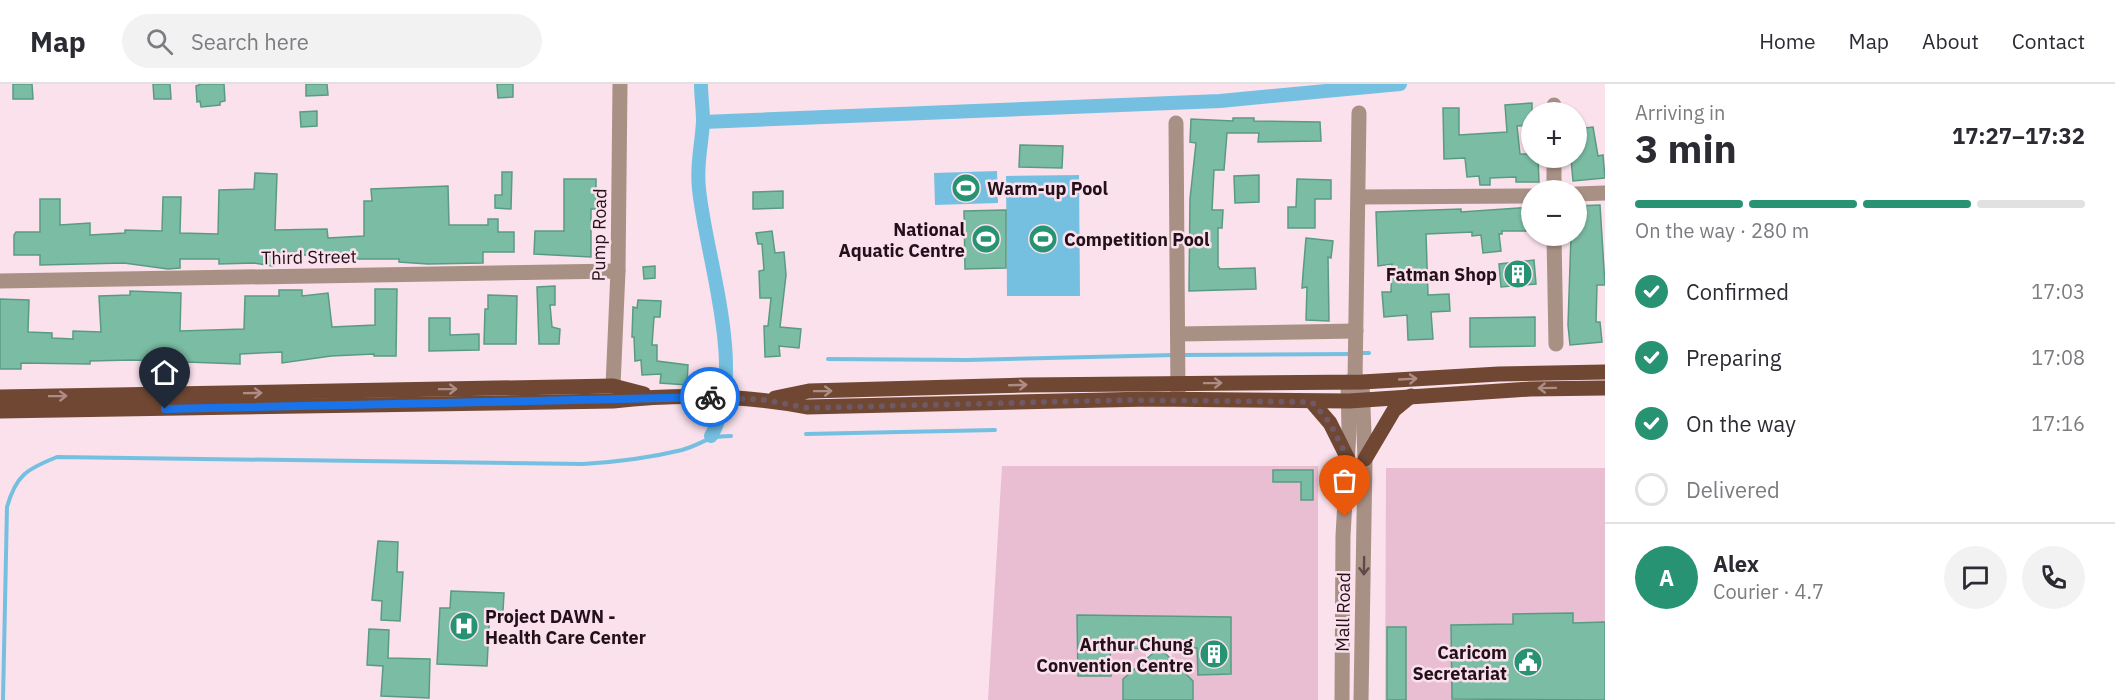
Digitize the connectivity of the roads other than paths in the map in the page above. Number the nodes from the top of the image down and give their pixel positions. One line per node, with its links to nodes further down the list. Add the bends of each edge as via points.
1 (620, 84): 9 (street, Pump Road)
2 (1359, 113): 7 (street, Mall Road)
3 (1176, 123): 11 (street)
4 (1605, 192): 5 (street)
5 (1587, 193)
6 (1521, 196): 7 (street)
7 (1358, 197): 12 (street, Mall Road)
8 (1554, 246): 13 (street)
9 (618, 271): 10 (street, Third Street); 17 (street, Pump Road)
10 (0, 281)
11 (1178, 334): 12 (street); 15 (street)
12 (1355, 334): 16 (street, Mall Road)
13 (1556, 344)
14 (1605, 372): 16 (main road, one-way to 14)
15 (1178, 377): 16 (main road, one-way to 16); 22 (main road, one-way to 15, via 809,391); 23 (street)
16 (1355, 380): 24 (street, Mall Road)
17 (613, 386): 20 (main road, one-way to 17); 21 (main road)
18 (1605, 388): 19 (main road, one-way to 19)
19 (1411, 396): 24 (main road); 28 (main road, via 1389,417)
20 (0, 397)
21 (657, 397): 22 (main road); 26 (main road, via 613,401)
22 (761, 400): 23 (main road, via 807,408)
23 (1178, 400): 25 (main road)
24 (1356, 401): 25 (main road); 27 (street, Mall Road); 28 (street, Mall Road)
25 (1312, 402): 27 (main road, via 1330,423)
26 (0, 411)
27 (1348, 459): 29 (street, Mall Road, via 1343,536)
28 (1365, 459): 30 (street, Mall Road, one-way to 30)
29 (1342, 700)
30 (1361, 700)

